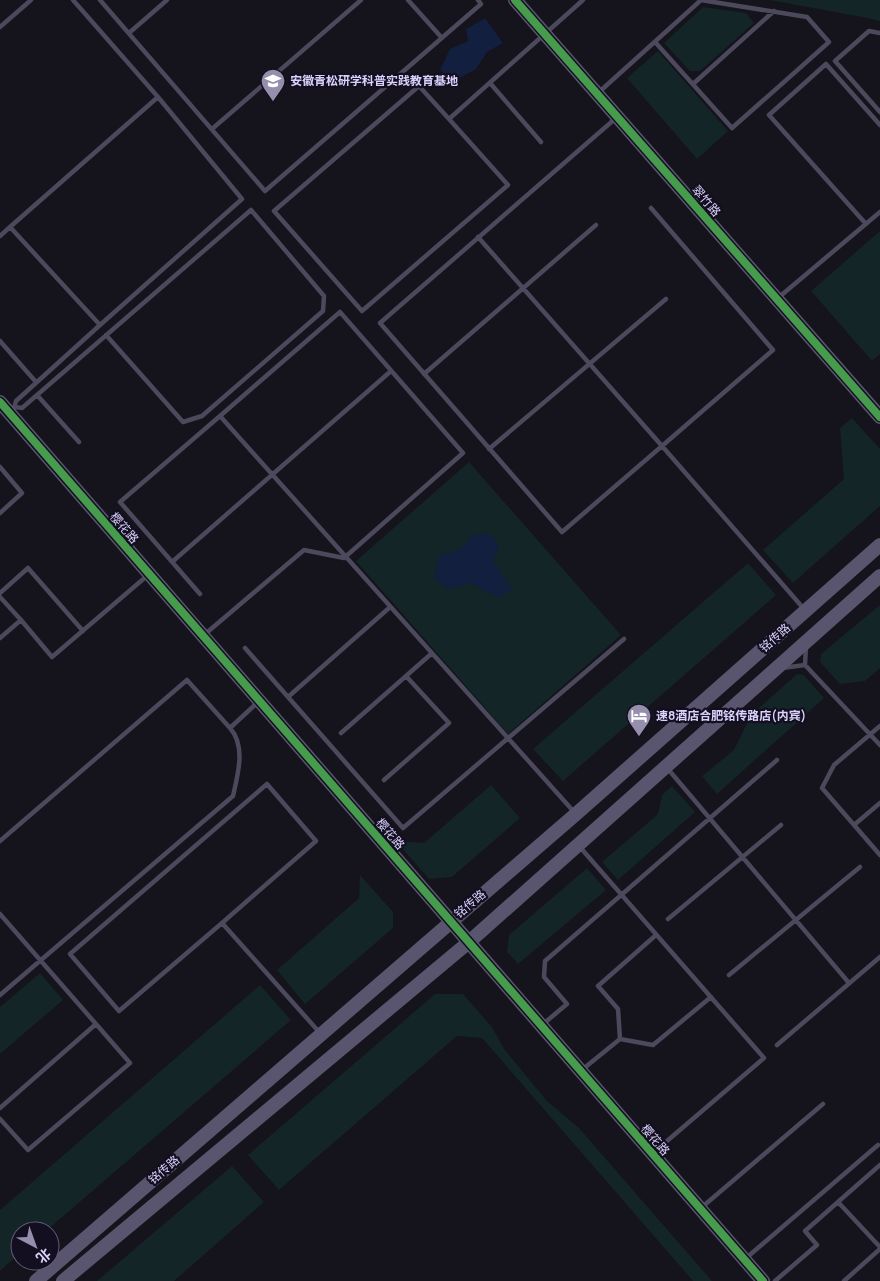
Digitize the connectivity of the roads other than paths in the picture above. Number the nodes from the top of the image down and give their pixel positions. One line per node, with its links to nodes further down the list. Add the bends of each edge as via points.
1 (31, 0): 11 (lane)
2 (73, 0): 20 (lane)
3 (100, 0): 12 (lane)
4 (167, 0): 12 (lane)
5 (361, 0): 25 (lane)
6 (408, 0): 15 (lane)
7 (478, 0): 15 (lane, via 481,4)
8 (515, 0): 14 (main road, 翠竹路)
9 (583, 0): 14 (lane)
10 (774, 12): 16 (lane, via 701,0); 18 (lane); 18 (lane, via 807,17 829,42 732,128)
11 (0, 27)
12 (129, 33): 25 (lane)
13 (880, 33): 21 (lane, via 869,31 835,61)
14 (545, 34): 17 (lane); 19 (main road, 翠竹路)
15 (442, 38): 25 (lane, via 265,190)
16 (655, 42): 18 (lane); 19 (lane)
17 (490, 83): 23 (lane); 26 (lane)
18 (693, 84)
19 (597, 94): 22 (main road, 翠竹路)
20 (158, 97): 31 (lane); 37 (lane, via 242,199)
21 (880, 112)
22 (617, 117): 33 (lane); 36 (main road, 翠竹路)
23 (449, 118): 23 (lane, via 419,86 274,211 362,311 508,185)
24 (880, 125): 29 (lane, via 826,64 769,115)
25 (212, 129)
26 (541, 142)
27 (650, 208): 49 (lane, via 773,350)
28 (880, 212): 29 (lane)
29 (866, 224): 36 (lane)
30 (596, 225): 34 (lane)
31 (10, 227): 32 (lane); 37 (lane)
32 (0, 236)
33 (478, 237): 34 (lane); 42 (lane, via 380,323)
34 (524, 290): 40 (lane); 42 (lane)
35 (666, 298): 40 (lane)
36 (777, 299): 47 (main road, 翠竹路)
37 (100, 325): 43 (lane)
38 (106, 335): 38 (lane, via 251,210 324,296 323,311 202,416 183,422); 44 (lane)
39 (0, 342): 43 (lane)
40 (589, 363): 49 (lane); 50 (lane)
41 (391, 371): 46 (lane, via 340,312); 52 (lane); 55 (lane, via 463,453)
42 (424, 374): 50 (lane)
43 (36, 382): 45 (lane)
44 (37, 395): 45 (lane, via 22,408); 48 (lane)
45 (6, 408): 57 (main road, 樱花路)
46 (220, 416): 52 (lane); 56 (lane, via 120,502)
47 (880, 417)
48 (80, 442)
49 (662, 446): 50 (lane, via 562,532); 63 (lane)
50 (489, 449)
51 (0, 467): 53 (lane, via 22,493)
52 (272, 476): 55 (lane); 56 (lane)
53 (0, 513)
54 (880, 545): 63 (main road, 铭传路)
55 (344, 558): 62 (lane); 66 (lane, via 304,550)
56 (172, 562): 60 (lane)
57 (149, 574): 65 (lane); 66 (main road, 樱花路)
58 (880, 576): 69 (main road, 铭传路)
59 (0, 593): 65 (lane, via 28,568)
60 (200, 594)
61 (0, 597): 64 (lane)
62 (389, 608): 71 (lane); 75 (lane)
63 (806, 611): 87 (main road, 铭传路)
64 (21, 620): 65 (lane, via 52,657); 67 (lane)
65 (82, 631)
66 (203, 636): 76 (main road, 樱花路)
67 (0, 638)
68 (624, 640): 81 (lane)
69 (806, 642): 72 (lane); 73 (main road, 铭传路)
70 (245, 648): 75 (lane)
71 (431, 654): 74 (lane); 81 (lane)
72 (805, 665): 73 (lane); 80 (lane)
73 (776, 669): 84 (main road, 铭传路)
74 (406, 676): 79 (lane); 85 (lane, via 449,723)
75 (288, 697): 81 (lane, via 403,828)
76 (260, 701): 78 (lane); 100 (main road, 樱花路)
77 (880, 726): 80 (lane)
78 (230, 728): 91 (lane, via 187,680); 105 (lane, via 235,734 241,765 233,796)
79 (341, 733)
80 (870, 735): 82 (lane); 90 (lane, via 834,765 822,788)
81 (508, 740): 87 (lane)
82 (880, 745)
83 (777, 760): 88 (lane)
84 (666, 767): 88 (lane); 92 (main road, 铭传路)
85 (384, 780)
86 (880, 803): 90 (lane)
87 (576, 814): 100 (main road, 铭传路)
88 (709, 818): 94 (lane); 96 (lane)
89 (781, 825): 94 (lane)
90 (854, 825): 93 (lane)
91 (0, 841)
92 (578, 845): 96 (lane); 103 (main road, 铭传路)
93 (880, 855)
94 (742, 857): 98 (lane); 99 (lane)
95 (860, 867): 99 (lane)
96 (621, 894): 102 (lane); 111 (lane, via 544,961 544,977 567,1004)
97 (0, 914): 105 (lane)
98 (668, 919)
99 (795, 920): 106 (lane); 107 (lane)
100 (451, 921): 103 (main road, 樱花路); 112 (main road, 铭传路)
101 (222, 923): 101 (lane, via 119,1011 70,954 267,784 316,841); 112 (lane)
102 (656, 935): 109 (lane); 113 (lane, via 598,986 618,1008)
103 (469, 942): 111 (main road, 樱花路); 127 (main road, 铭传路)
104 (880, 957): 107 (lane)
105 (41, 960): 108 (lane); 110 (lane)
106 (729, 975)
107 (849, 984): 114 (lane)
108 (0, 996)
109 (711, 997): 113 (lane, via 653,1045); 120 (lane, via 764,1058)
110 (96, 1024): 117 (lane); 118 (lane, via 130,1063 28,1150)
111 (541, 1025): 115 (main road, 樱花路)
112 (321, 1034): 126 (main road, 铭传路)
113 (620, 1039): 115 (lane)
114 (777, 1045)
115 (581, 1072): 120 (main road, 樱花路)
116 (823, 1104): 123 (lane)
117 (0, 1108)
118 (0, 1119)
119 (878, 1145): 125 (lane)
120 (652, 1154): 123 (main road, 樱花路)
121 (880, 1165): 122 (lane)
122 (838, 1202): 124 (lane); 129 (lane, via 805,1231 817,1246)
123 (700, 1209): 125 (main road, 樱花路)
124 (880, 1248): 130 (lane)
125 (744, 1260): 128 (main road, 樱花路)
126 (36, 1281)
127 (63, 1281)
128 (762, 1281)
129 (775, 1281)
130 (844, 1281)

